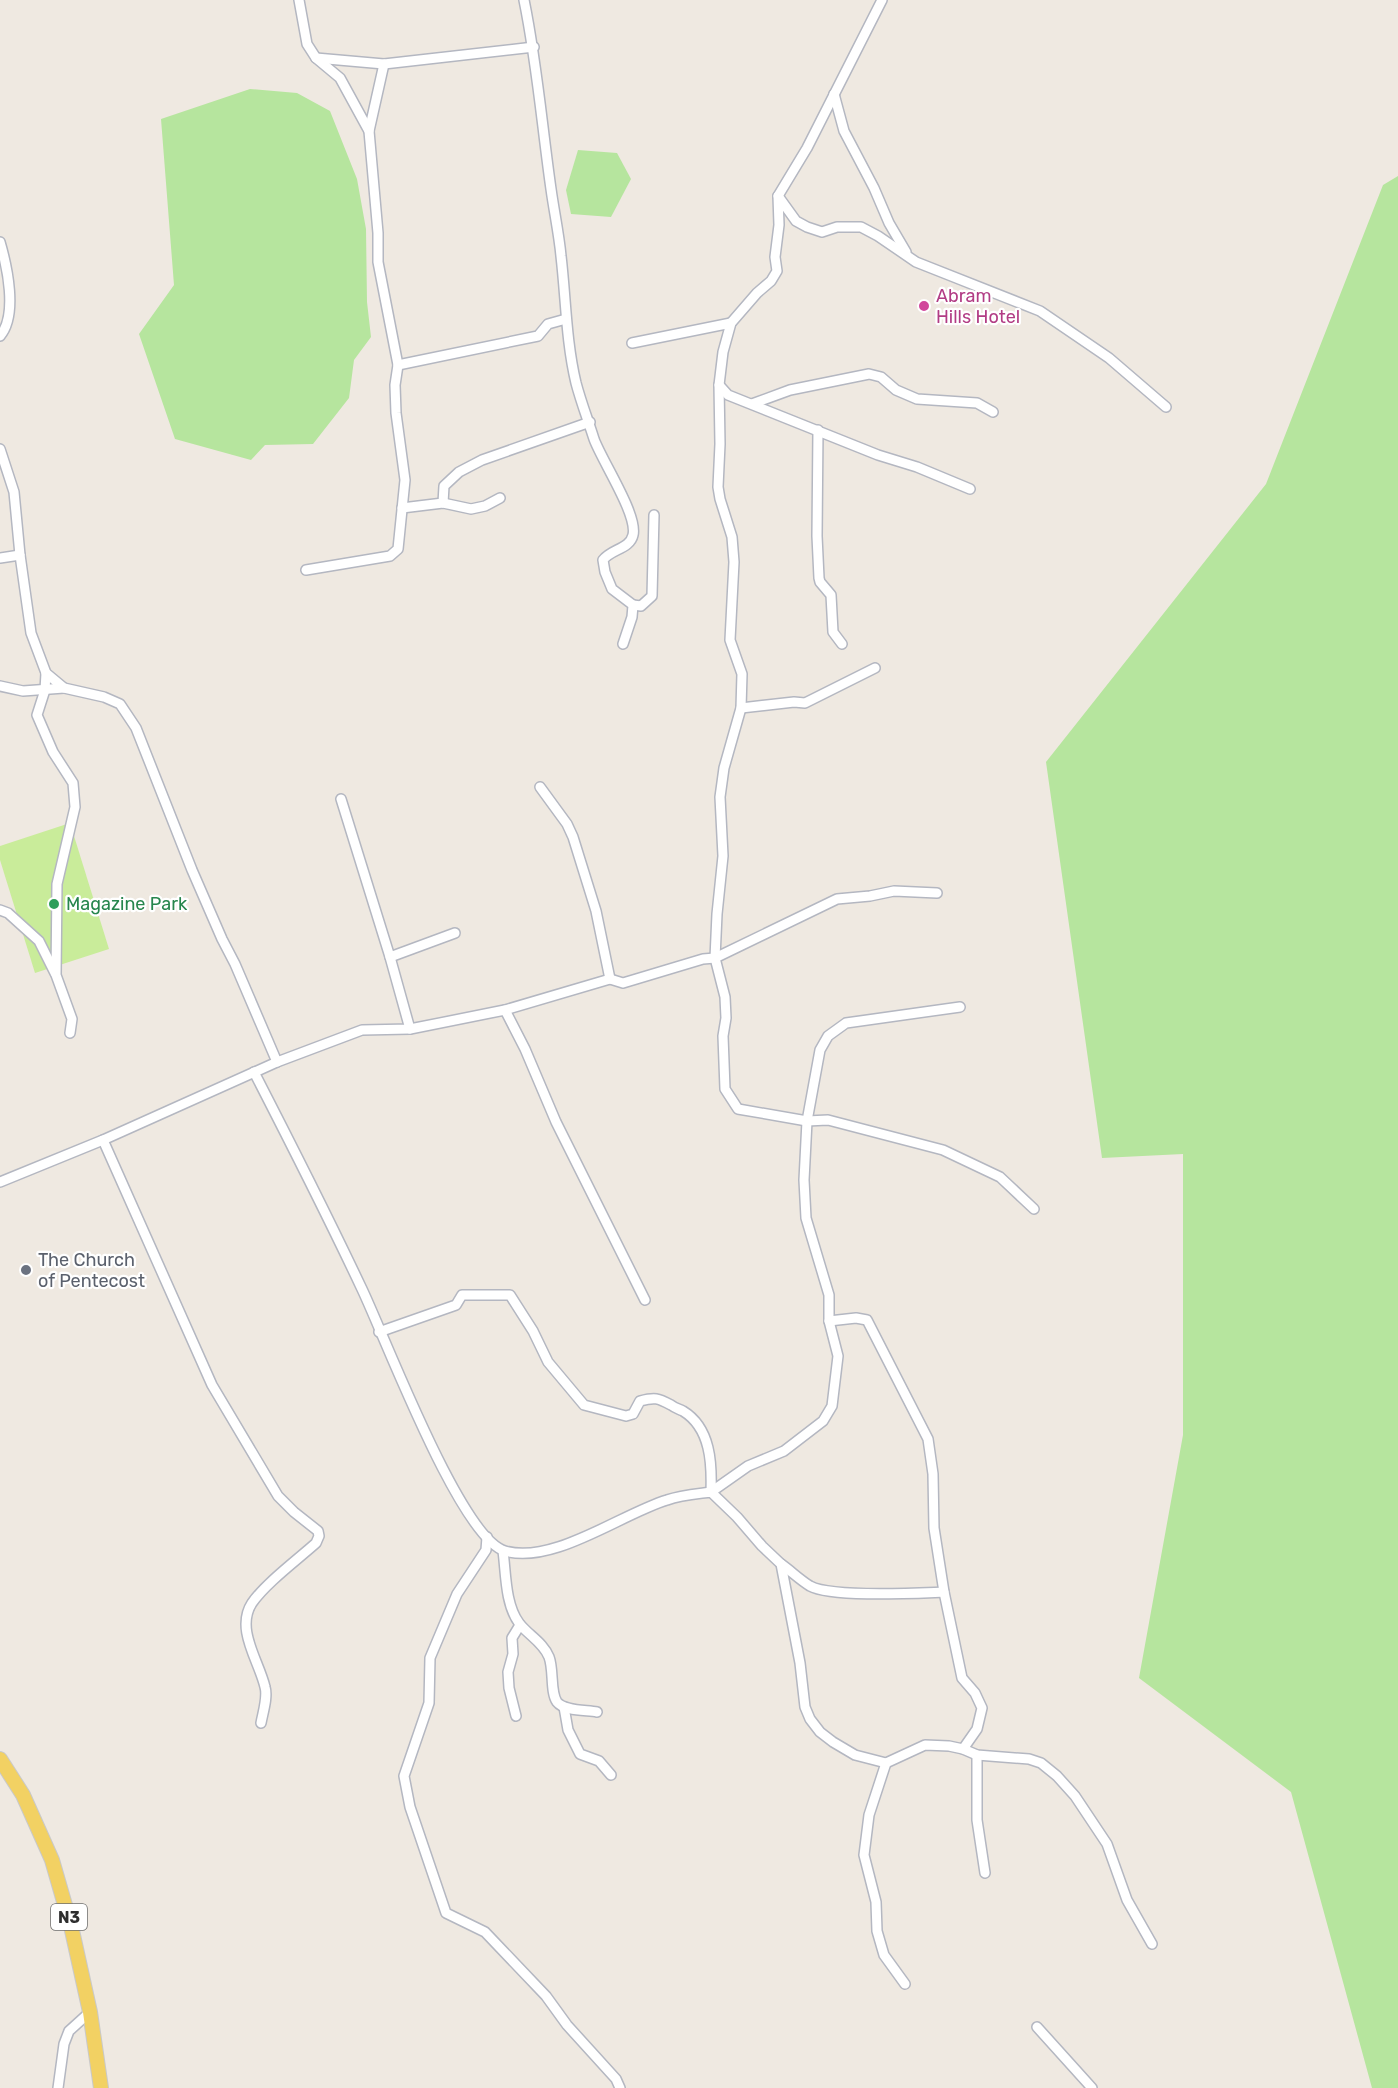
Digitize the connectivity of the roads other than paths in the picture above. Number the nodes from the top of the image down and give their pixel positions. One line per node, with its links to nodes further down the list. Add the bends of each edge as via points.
1 (299, 0): 5 (street, via 307,44)
2 (524, 0): 4 (street)
3 (882, 0): 7 (street)
4 (534, 47): 6 (street); 12 (street)
5 (316, 58): 6 (street); 8 (street, via 340,78)
6 (384, 64): 8 (street)
7 (834, 94): 9 (street); 11 (street, via 844,131)
8 (369, 131): 16 (street, via 378,262)
9 (778, 196): 11 (street, via 796,221 822,232 837,227 861,227); 13 (street, via 777,271)
10 (0, 242): 14 (street, via 7,265 9,309 7,325)
11 (909, 257): 21 (street, via 1040,311 1109,358)
12 (566, 319): 16 (street, via 548,324 538,336); 23 (street, via 571,363)
13 (731, 323): 15 (street); 17 (street)
14 (0, 336)
15 (632, 343)
16 (398, 365): 29 (street, via 396,413 405,480)
17 (719, 385): 18 (street); 20 (street)
18 (728, 395): 19 (street); 20 (street)
19 (752, 404): 22 (street, via 790,390 874,374 917,399 977,403); 24 (street)
20 (718, 405): 42 (street, via 718,487 734,562 730,640 742,674)
21 (1166, 406)
22 (993, 412)
23 (590, 422): 28 (street, via 459,472 444,486); 34 (street, via 594,440 633,527 627,545 608,553 603,560 605,572 612,589)
24 (818, 430): 26 (street); 36 (street, via 819,578 831,595 833,632)
25 (0, 449): 31 (street, via 15,492)
26 (970, 489)
27 (500, 498): 28 (street, via 471,509)
28 (442, 504): 29 (street)
29 (402, 508): 33 (street, via 395,554)
30 (654, 515): 34 (street, via 652,596 641,606)
31 (20, 555): 32 (street); 38 (street, via 31,633)
32 (0, 558)
33 (306, 570)
34 (633, 605): 35 (street)
35 (622, 644)
36 (842, 644)
37 (875, 668): 42 (street, via 805,704)
38 (46, 673): 40 (street); 41 (street)
39 (0, 686): 41 (street, via 23,692)
40 (64, 688): 41 (street); 56 (street, via 120,704 136,728 192,870)
41 (45, 690): 50 (street, via 37,715 53,752 73,783 75,807 57,884)
42 (741, 708): 49 (street, via 720,797 723,856)
43 (540, 787): 51 (street, via 573,837 596,911)
44 (341, 799): 48 (street)
45 (937, 893): 49 (street, via 894,891 837,899)
46 (0, 910): 50 (street, via 39,941)
47 (455, 933): 48 (street)
48 (390, 957): 54 (street)
49 (716, 957): 51 (street, via 623,983); 58 (street, via 725,997 725,1089 738,1109)
50 (56, 975): 55 (street, via 72,1019)
51 (610, 979): 53 (street)
52 (960, 1007): 58 (street, via 846,1023 828,1036 820,1050)
53 (505, 1010): 54 (street); 62 (street)
54 (410, 1029): 56 (street, via 362,1030)
55 (70, 1033)
56 (277, 1062): 57 (street)
57 (254, 1072): 59 (street); 64 (street, via 363,1291)
58 (807, 1121): 61 (street, via 828,1120 943,1150 1000,1177); 63 (street, via 806,1218 829,1295)
59 (103, 1140): 60 (street); 74 (street, via 212,1385 278,1496 318,1531 316,1543 264,1591 246,1615 246,1630 266,1689)
60 (0, 1182)
61 (1034, 1209)
62 (645, 1300)
63 (830, 1321): 65 (street, via 838,1356 835,1393 828,1416 784,1451 748,1466); 69 (street, via 867,1320 928,1439 934,1528)
64 (379, 1332): 65 (street, via 456,1305 462,1295 510,1295 548,1362 584,1405 626,1416 633,1414 640,1401 662,1399 686,1412 707,1442 712,1461); 66 (street, via 437,1456)
65 (711, 1492): 67 (street, via 666,1500 542,1552); 68 (street)
66 (487, 1537): 67 (street); 87 (street, via 486,1550 457,1594 430,1658 429,1703 404,1776 410,1807 446,1912 485,1932 546,1996)
67 (503, 1551): 70 (street, via 510,1602)
68 (781, 1564): 69 (street, via 821,1589 855,1593); 78 (street, via 810,1719 832,1742 855,1755)
69 (944, 1592): 75 (street, via 962,1678 982,1708 977,1729)
70 (520, 1625): 71 (street, via 548,1655 555,1696); 73 (street, via 513,1633 508,1672)
71 (564, 1707): 72 (street); 79 (street, via 568,1730 580,1754 599,1761)
72 (597, 1712)
73 (516, 1716)
74 (261, 1723)
75 (963, 1749): 76 (street); 78 (street, via 925,1745)
76 (977, 1755): 80 (street, via 977,1820); 81 (street, via 1029,1759 1057,1776 1107,1844 1127,1900)
77 (0, 1759): 83 (main road, N3, via 23,1795 52,1860)
78 (886, 1763): 82 (street, via 869,1815 864,1855 884,1955)
79 (611, 1775)
80 (985, 1873)
81 (1152, 1944)
82 (905, 1984)
83 (90, 2012): 85 (street, via 69,2031); 86 (main road, N3)
84 (1037, 2027): 88 (street)
85 (58, 2088)
86 (101, 2088)
87 (620, 2088)
88 (1092, 2088)

